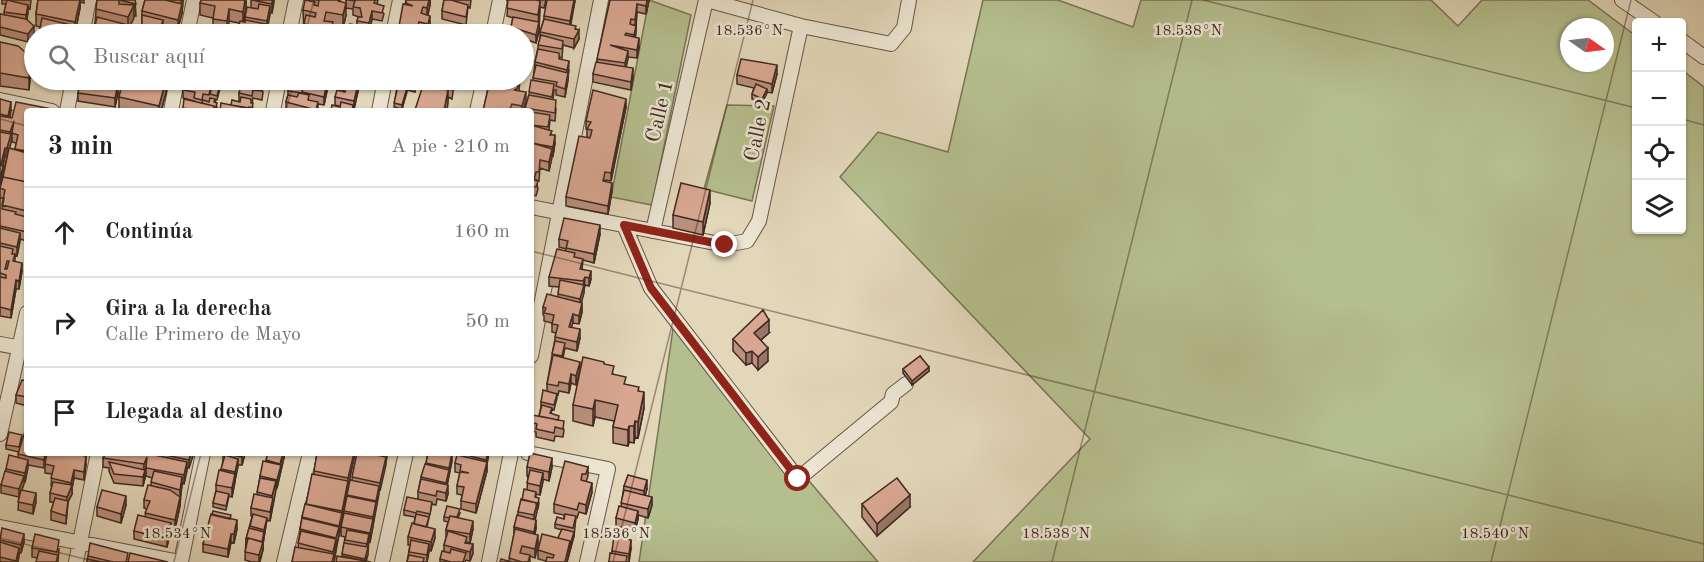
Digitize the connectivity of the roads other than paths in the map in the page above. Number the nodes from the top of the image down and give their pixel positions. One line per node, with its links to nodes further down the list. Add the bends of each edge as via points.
1 (89, 0): 11 (street)
2 (194, 0): 12 (street)
3 (296, 0): 13 (street)
4 (400, 0): 14 (street)
5 (500, 0): 15 (street)
6 (601, 0): 32 (street)
7 (706, 0): 16 (street); 34 (street, Calle 1)
8 (909, 0): 16 (street, via 904,28 891,44)
9 (1622, 0): 10 (street)
10 (1648, 18)
11 (84, 24)
12 (189, 24)
13 (291, 24)
14 (395, 24)
15 (495, 24)
16 (801, 26): 34 (street, Calle 2, via 759,221 747,241 725,245)
17 (1686, 44): 18 (street)
18 (1704, 57)
19 (71, 90): 26 (street)
20 (175, 90): 27 (street)
21 (277, 90): 28 (street)
22 (383, 90): 29 (street)
23 (482, 90): 30 (street)
24 (0, 100): 25 (street)
25 (38, 108)
26 (68, 108)
27 (172, 108)
28 (274, 108)
29 (380, 108)
30 (478, 108)
31 (534, 208): 32 (street)
32 (560, 212): 33 (street); 35 (street)
33 (624, 225): 34 (street); 38 (street, via 651,288 798,479 891,402 893,394)
34 (653, 231)
35 (534, 341)
36 (0, 344): 37 (street)
37 (24, 348): 39 (street)
38 (906, 384)
39 (0, 434)
40 (534, 454): 53 (street, via 608,469)
41 (97, 456): 47 (street)
42 (202, 456): 49 (street)
43 (309, 456): 50 (street)
44 (405, 456): 51 (street)
45 (511, 456): 52 (street)
46 (0, 527): 47 (street)
47 (79, 543): 48 (street); 49 (street)
48 (76, 562)
49 (181, 562)
50 (284, 562)
51 (382, 562)
52 (489, 562)
53 (587, 562)

